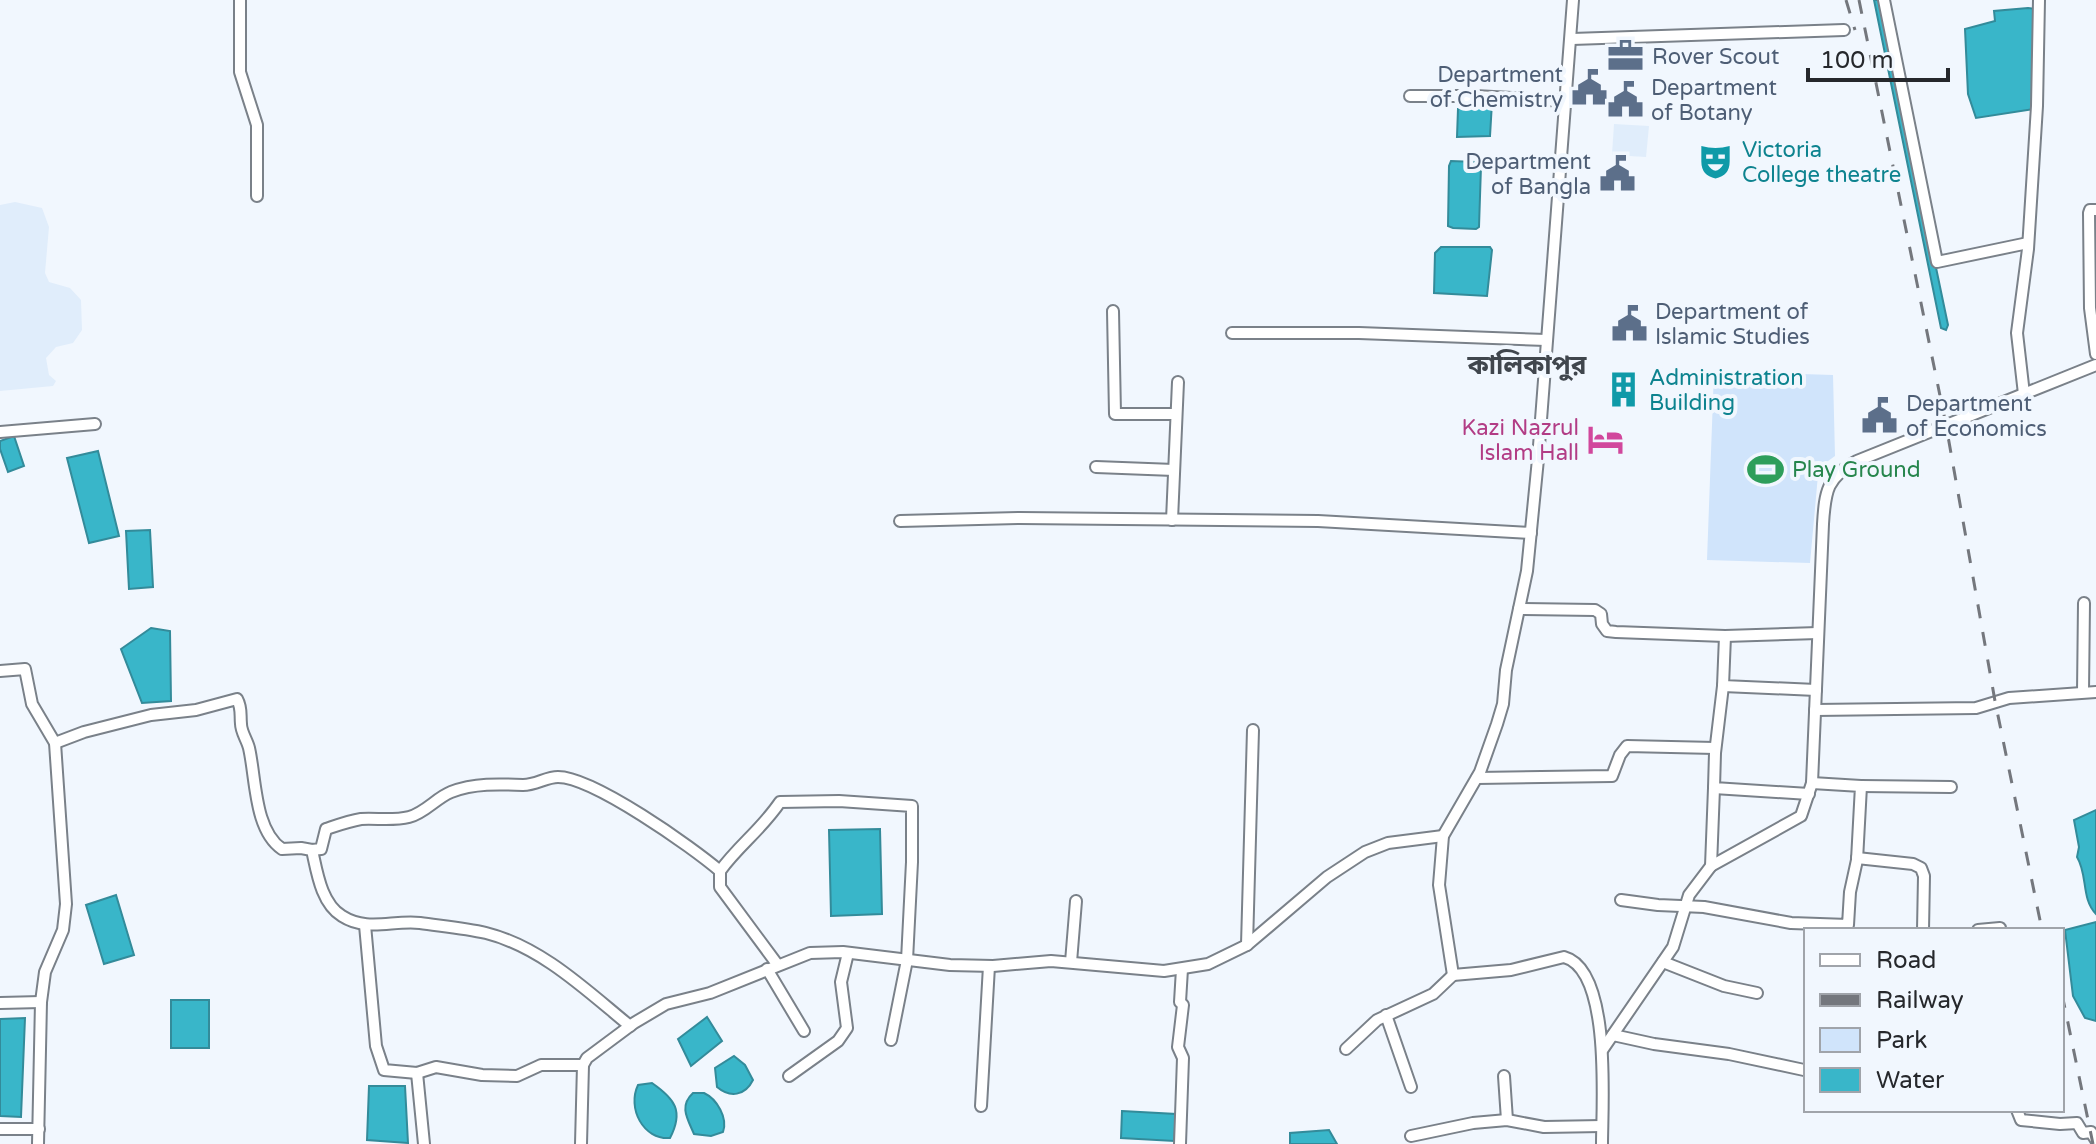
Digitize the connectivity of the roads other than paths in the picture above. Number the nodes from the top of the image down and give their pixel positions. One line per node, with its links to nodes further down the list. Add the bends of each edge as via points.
1 (240, 0): 9 (street, via 240,72 257,125)
2 (1573, 0): 6 (street)
3 (1884, 0): 11 (street, via 1937,262)
4 (2039, 0): 11 (street)
5 (1844, 30): 6 (street)
6 (1572, 39): 8 (street)
7 (1410, 96): 8 (street)
8 (1566, 101): 14 (street)
9 (257, 196)
10 (2096, 210): 15 (street, via 2089,213)
11 (2028, 243): 18 (street, via 2017,333)
12 (1113, 311): 19 (street, via 1115,414)
13 (1232, 333): 14 (street)
14 (1546, 340): 26 (street)
15 (2096, 354)
16 (2096, 365): 18 (street)
17 (1178, 382): 19 (street)
18 (2024, 394): 29 (street, via 1857,461 1831,481 1824,512)
19 (1176, 414): 23 (street)
20 (95, 424): 21 (street)
21 (0, 432)
22 (1096, 467): 23 (street)
23 (1174, 470): 24 (street)
24 (1172, 520): 25 (street); 26 (street, via 1318,521)
25 (900, 521)
26 (1531, 533): 28 (street)
27 (2084, 603): 34 (street)
28 (1519, 609): 30 (street, via 1595,610 1607,631); 40 (street, via 1503,704)
29 (1818, 633): 30 (street); 33 (street)
30 (1725, 636): 32 (street)
31 (0, 671): 38 (street, via 25,669 32,704)
32 (1723, 686): 33 (street); 39 (street)
33 (1816, 690): 36 (street)
34 (2083, 692): 35 (street); 36 (street, via 2009,698 1976,708)
35 (2096, 692)
36 (1815, 710): 44 (street)
37 (1253, 730): 55 (street)
38 (55, 743): 46 (street, via 138,718 237,699 267,833 282,849); 65 (street, via 66,904)
39 (1715, 748): 40 (street, via 1627,746 1612,776); 43 (street)
40 (1477, 778): 45 (street)
41 (1861, 786): 42 (street); 44 (street); 47 (street)
42 (1951, 787)
43 (1714, 788): 44 (street); 48 (street)
44 (1810, 789): 48 (street, via 1801,816)
45 (1443, 836): 55 (street, via 1388,843 1365,852); 63 (street, via 1439,885)
46 (312, 850): 49 (street, via 321,849 326,829 344,822 414,816 450,792 485,784 536,785 555,777 609,797 690,846); 53 (street, via 321,887 337,914)
47 (1857, 858): 52 (street, via 1848,925 1791,923); 54 (street, via 1921,868)
48 (1711, 866): 52 (street)
49 (720, 871): 57 (street, via 780,802 912,806); 61 (street, via 720,887)
50 (1621, 900): 52 (street)
51 (1076, 901): 58 (street)
52 (1685, 907): 59 (street)
53 (365, 925): 68 (street, via 419,923 487,933 523,946); 76 (street, via 381,1065 390,1072)
54 (1923, 928)
55 (1247, 945): 62 (street, via 1208,964)
56 (848, 953): 57 (street); 61 (street, via 810,953); 77 (street, via 841,982 847,1028 838,1041)
57 (907, 960): 60 (street); 71 (street)
58 (1071, 962): 60 (street); 62 (street)
59 (1663, 962): 64 (street); 70 (street)
60 (989, 966): 80 (street)
61 (772, 967): 68 (street, via 710,993 666,1004); 69 (street)
62 (1182, 969): 91 (street)
63 (1453, 975): 67 (street, via 1433,994); 73 (street, via 1570,959 1591,989)
64 (1757, 993)
65 (41, 1002): 66 (street); 85 (street)
66 (0, 1003)
67 (1386, 1015): 72 (street); 79 (street)
68 (630, 1026): 74 (street)
69 (804, 1031)
70 (1613, 1035): 73 (street); 75 (street)
71 (891, 1040)
72 (1346, 1049)
73 (1603, 1049): 83 (street)
74 (583, 1065): 76 (street, via 541,1065 517,1076 436,1067); 90 (street)
75 (1804, 1070)
76 (417, 1073): 89 (street)
77 (789, 1076)
78 (1504, 1076): 82 (street)
79 (1411, 1087)
80 (981, 1106)
81 (2018, 1112): 87 (street, via 2021,1120 2077,1123)
82 (1507, 1120): 83 (street, via 1544,1127); 86 (street)
83 (1602, 1126): 92 (street)
84 (0, 1129): 85 (street)
85 (39, 1129): 88 (street)
86 (1411, 1136)
87 (2096, 1140)
88 (38, 1144)
89 (424, 1144)
90 (581, 1144)
91 (1180, 1144)
92 (1602, 1144)

